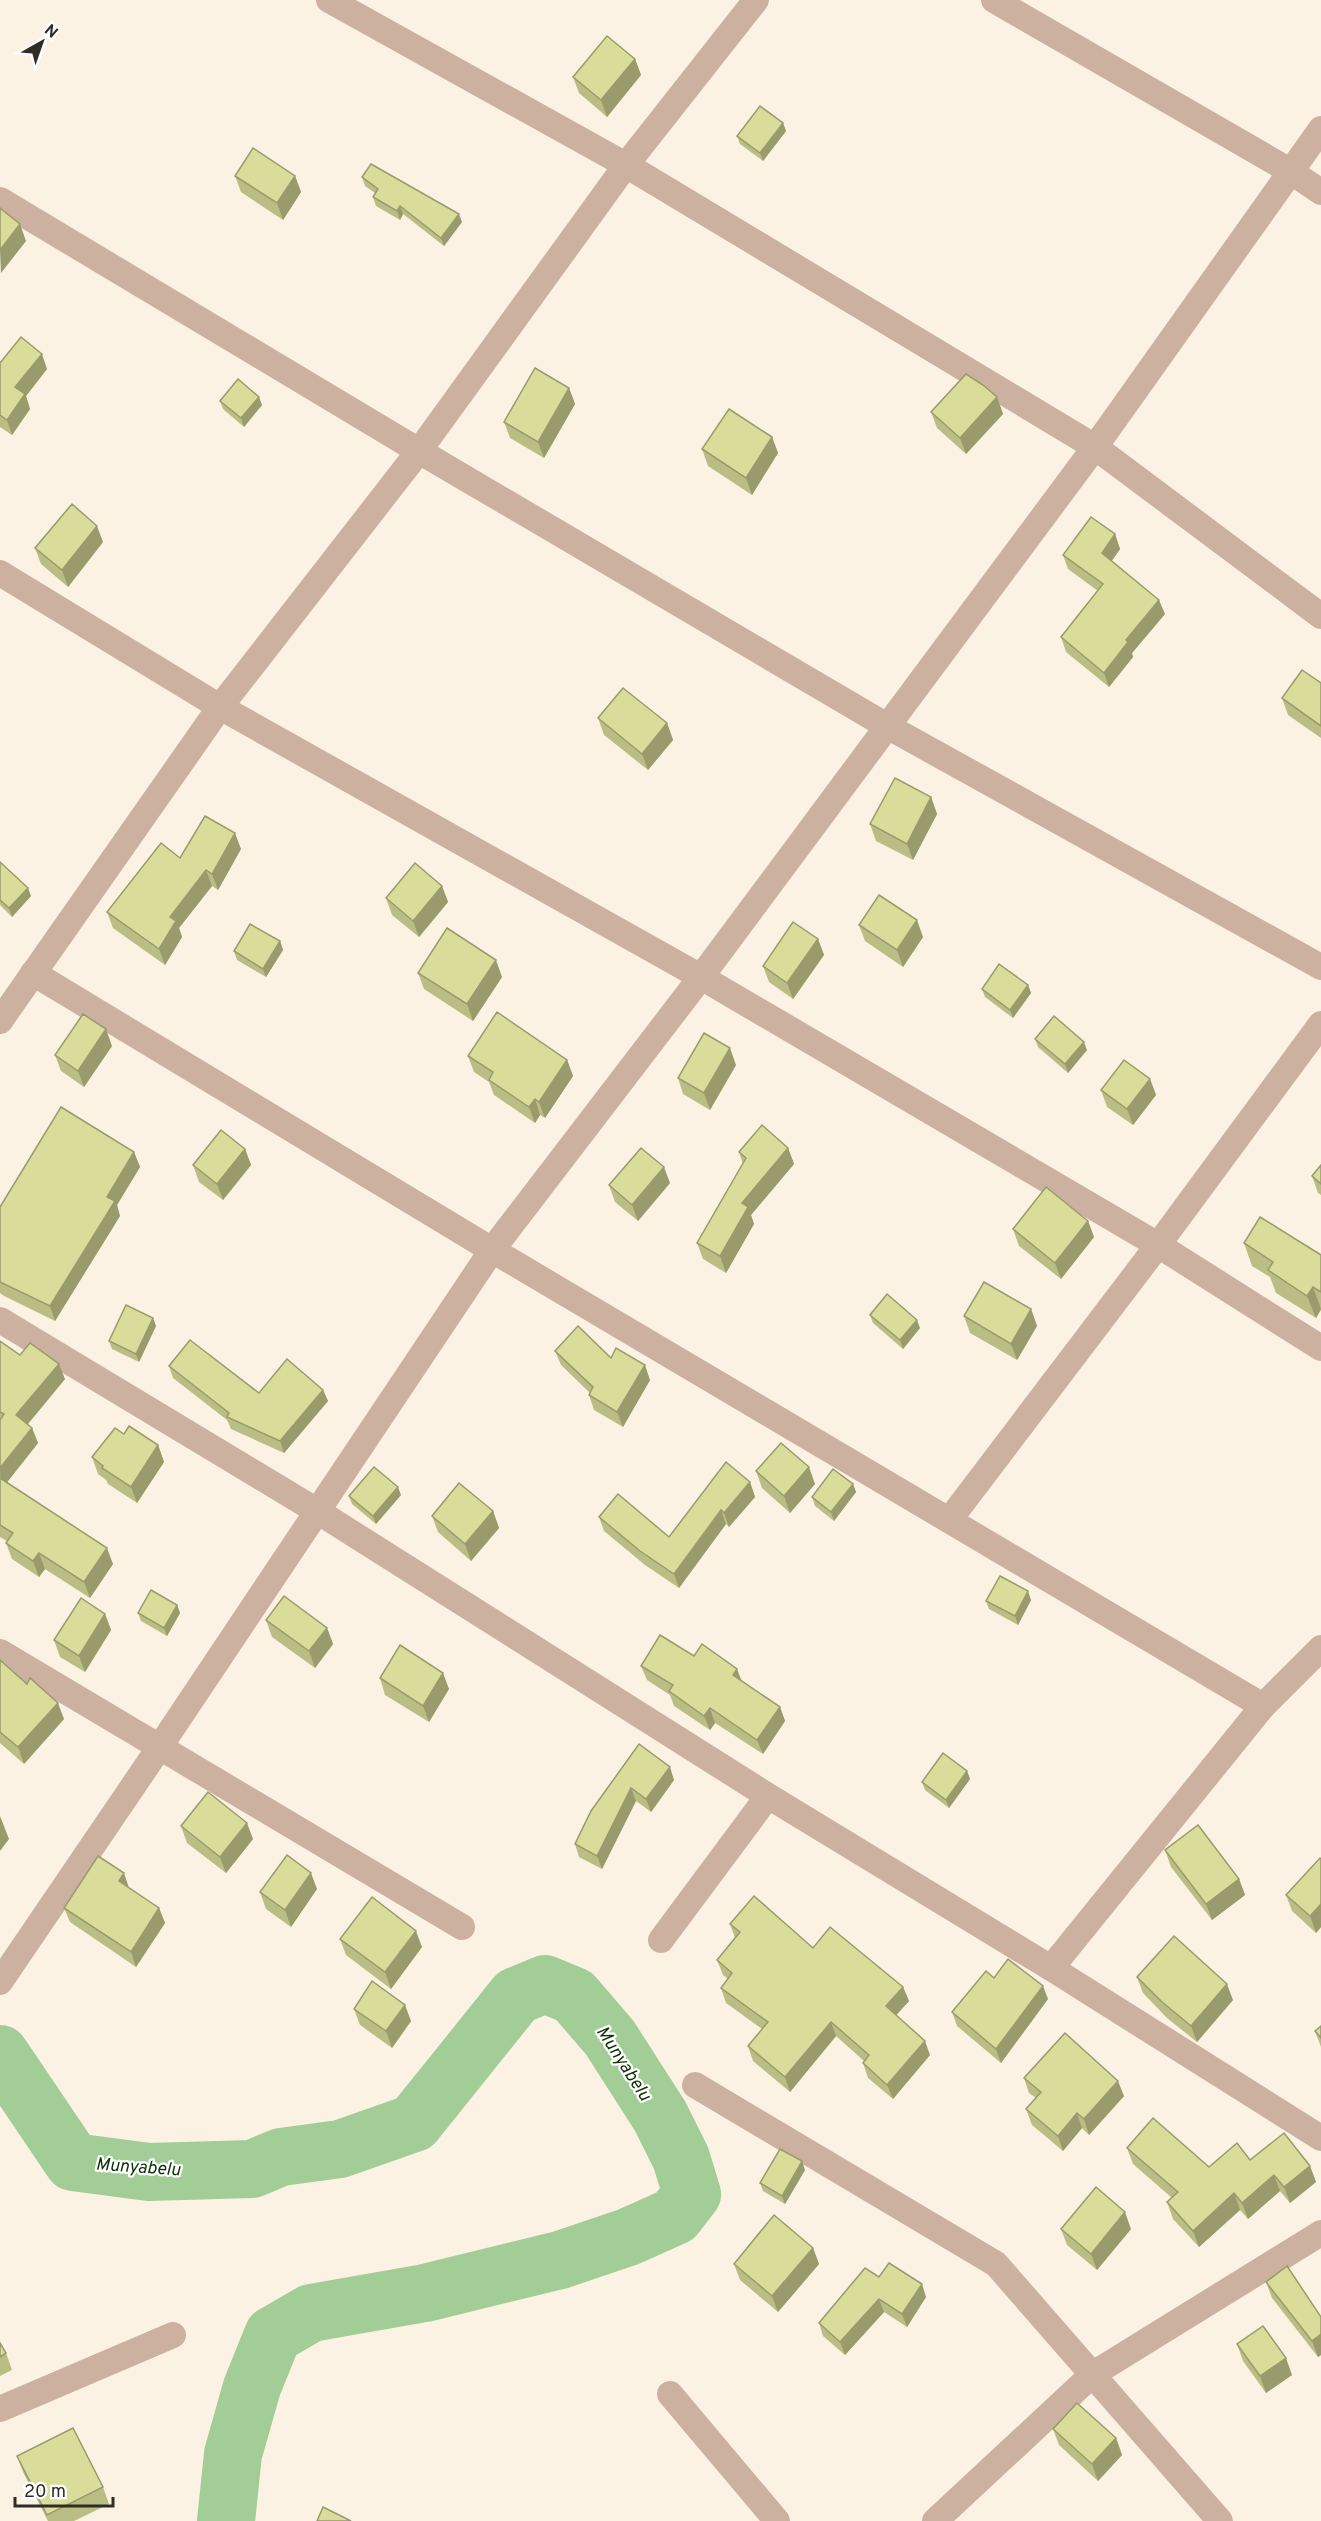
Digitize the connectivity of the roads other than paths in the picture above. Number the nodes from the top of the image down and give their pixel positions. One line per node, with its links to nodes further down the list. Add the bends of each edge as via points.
1 (328, 0): 5 (street)
2 (756, 0): 5 (street)
3 (994, 0): 6 (street)
4 (1321, 129): 6 (street)
5 (626, 165): 9 (street); 10 (street)
6 (1290, 171): 7 (street); 9 (street)
7 (1321, 192)
8 (0, 200): 10 (street)
9 (1095, 447): 12 (street); 14 (street)
10 (419, 451): 13 (street); 14 (street)
11 (0, 573): 13 (street)
12 (1321, 616)
13 (220, 707): 16 (street); 17 (street)
14 (887, 726): 15 (street); 17 (street)
15 (1321, 967)
16 (33, 973): 18 (street); 21 (street)
17 (701, 977): 20 (street); 21 (street)
18 (0, 1022)
19 (1321, 1024): 20 (street)
20 (1158, 1245): 23 (street); 25 (street)
21 (492, 1250): 24 (street); 25 (street)
22 (0, 1320): 24 (street)
23 (1321, 1348)
24 (317, 1511): 29 (street); 30 (street)
25 (950, 1520): 28 (street)
26 (1321, 1648): 28 (street)
27 (0, 1652): 29 (street)
28 (1263, 1706): 33 (street)
29 (159, 1748): 31 (street); 34 (street)
30 (768, 1796): 32 (street); 33 (street)
31 (462, 1927)
32 (661, 1940)
33 (1050, 1968): 36 (street)
34 (0, 1982)
35 (695, 2085): 39 (street, via 996,2264)
36 (1321, 2138)
37 (1321, 2233): 39 (street)
38 (173, 2335): 41 (street)
39 (1093, 2374): 43 (street); 44 (street)
40 (670, 2394): 42 (street)
41 (0, 2409)
42 (777, 2521)
43 (935, 2521)
44 (1220, 2521)

